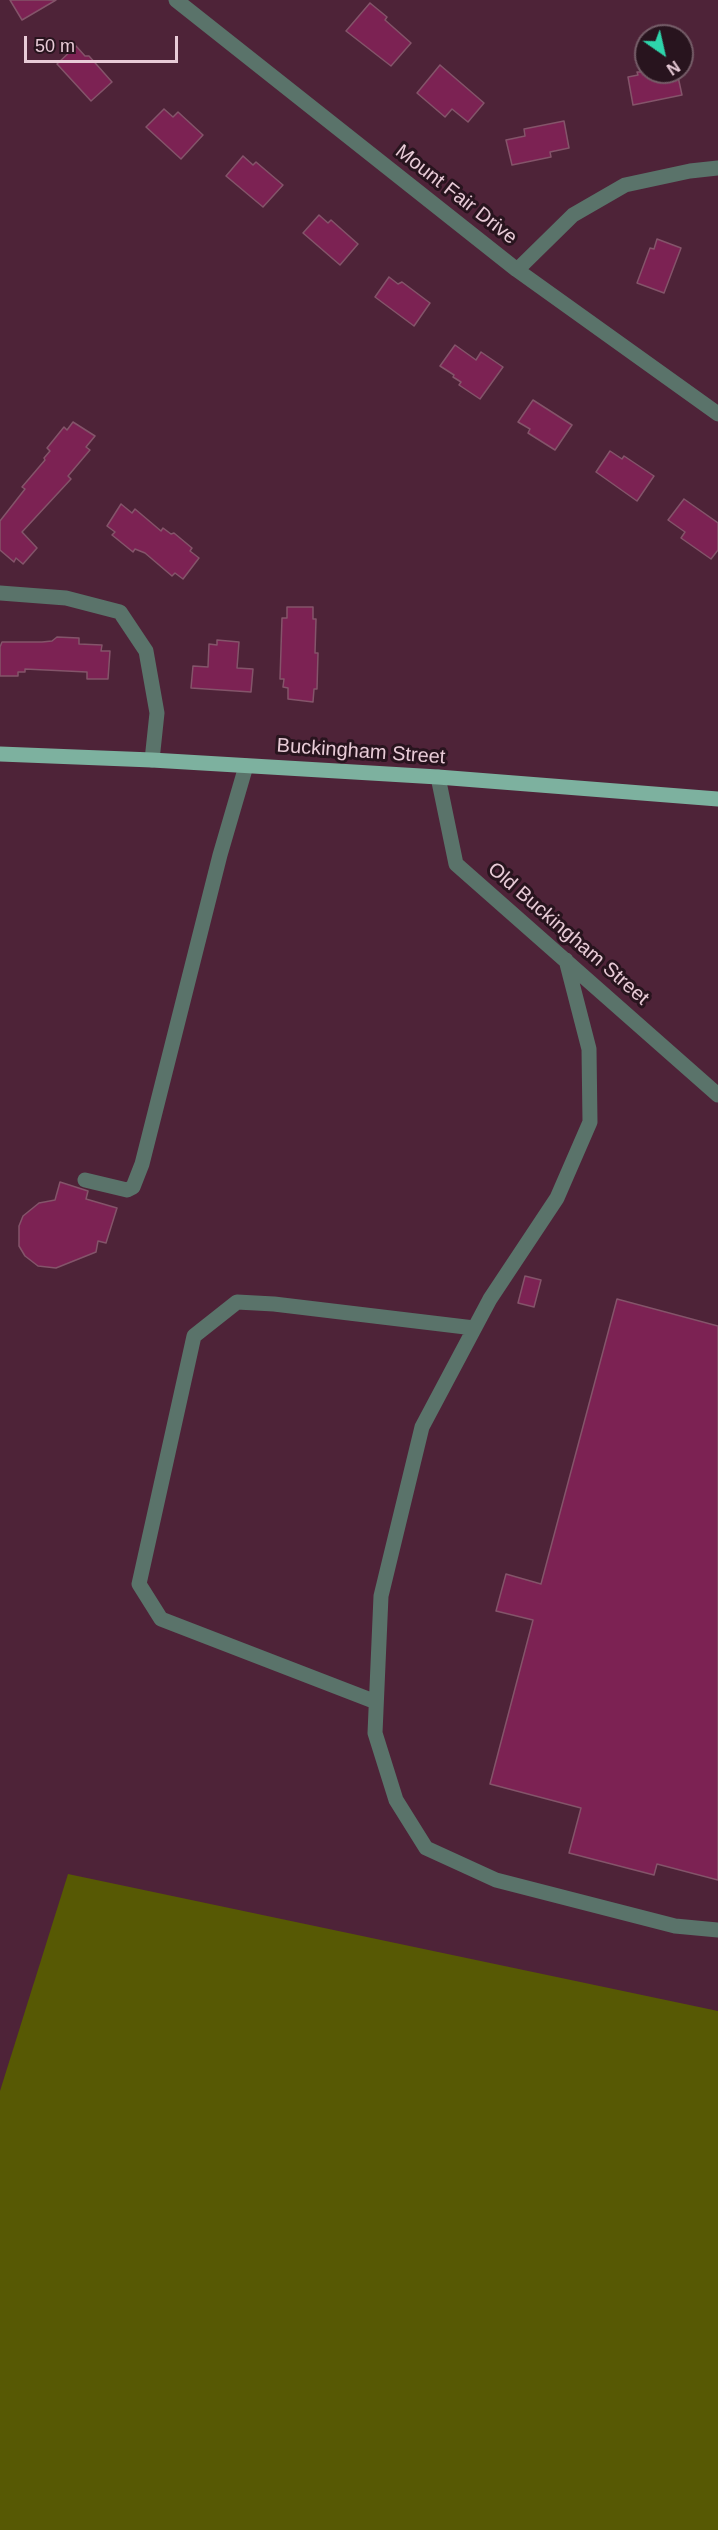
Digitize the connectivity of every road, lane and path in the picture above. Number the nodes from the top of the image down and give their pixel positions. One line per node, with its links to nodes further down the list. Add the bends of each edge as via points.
1 (176, 0): 3 (street, Mount Fair Drive)
2 (718, 168): 3 (street, via 625,185 573,215)
3 (517, 270): 4 (street, Mount Fair Drive)
4 (718, 414)
5 (0, 593): 7 (street, via 66,598 120,612 146,651 157,713)
6 (0, 754): 7 (main road, Buckingham Street)
7 (152, 760): 8 (main road, Buckingham Street)
8 (246, 766): 9 (main road, Buckingham Street); 13 (street, via 142,1164 133,1186 127,1190)
9 (438, 777): 10 (main road, Buckingham Street); 11 (street, Old Buckingham Street, via 456,864)
10 (718, 799)
11 (566, 960): 12 (street, Old Buckingham Street); 14 (street, via 589,1049 590,1122 557,1198)
12 (718, 1095)
13 (85, 1180)
14 (474, 1328): 15 (street, via 422,1428 381,1596); 15 (street, via 237,1302 194,1336 139,1584 161,1619)
15 (376, 1702): 16 (street, via 375,1733 396,1800 426,1848 496,1880 675,1926)
16 (718, 1930)

